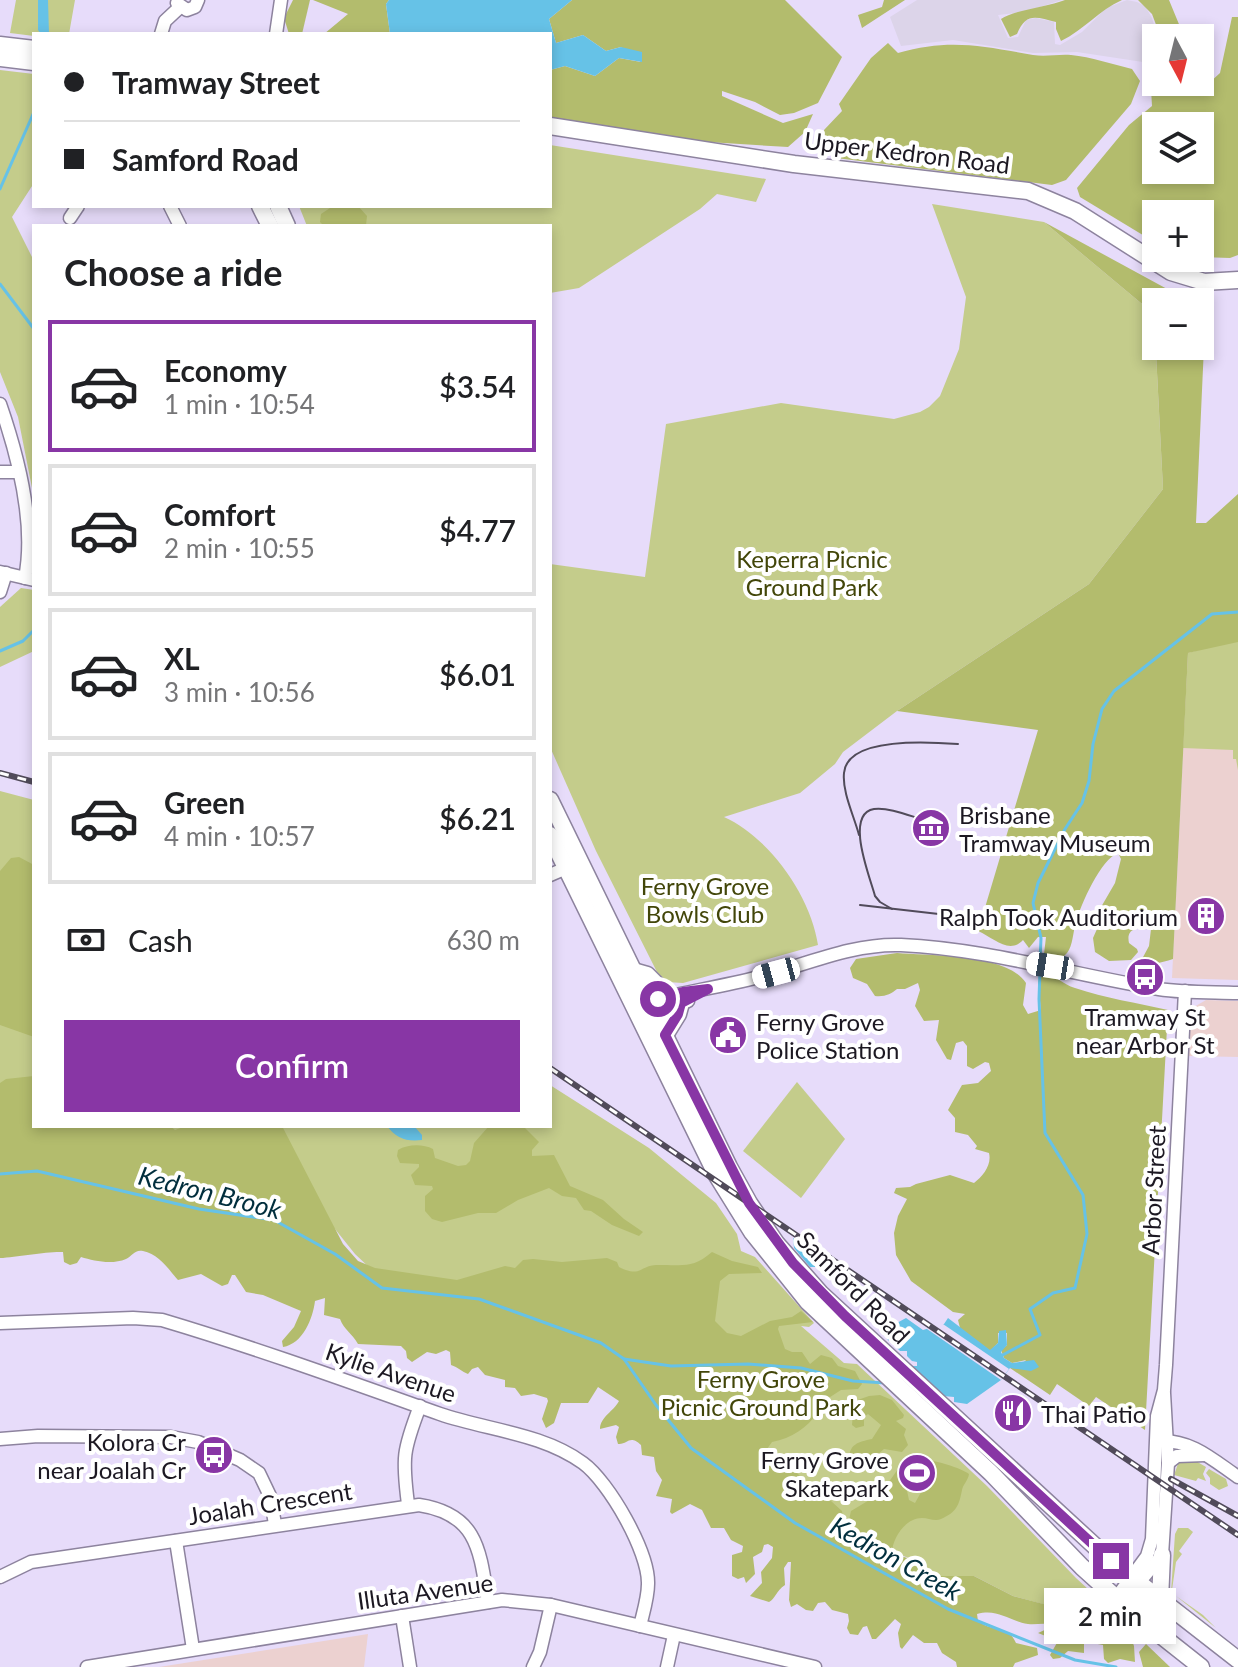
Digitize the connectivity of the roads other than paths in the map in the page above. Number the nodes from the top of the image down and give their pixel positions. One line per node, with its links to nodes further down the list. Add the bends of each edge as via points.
1 (198, 0): 3 (street, via 191,9)
2 (281, 0): 5 (street)
3 (178, 4): 4 (street)
4 (162, 32)
5 (276, 32)
6 (0, 45): 7 (main road)
7 (32, 55)
8 (32, 56): 9 (main road)
9 (0, 58)
10 (552, 126): 13 (main road, Upper Kedron Road, via 794,164 1028,191 1075,211 1171,272 1204,282)
11 (77, 208): 12 (street)
12 (70, 218)
13 (1238, 280)
14 (0, 404): 16 (street)
15 (0, 472): 16 (street)
16 (18, 472): 18 (street)
17 (3, 573): 18 (street); 19 (street)
18 (30, 579)
19 (0, 592)
20 (552, 809): 22 (main road, Samford Road)
21 (552, 839): 22 (main road, Samford Road)
22 (565, 868): 23 (main road, Samford Road); 27 (main road, Samford Road)
23 (633, 971): 26 (main road, via 647,975); 27 (main road, Samford Road)
24 (1185, 991): 25 (street); 26 (street, via 1010,959 883,945); 32 (street, Arbor Street, via 1164,1390 1157,1416)
25 (1238, 993)
26 (674, 1000): 27 (street); 28 (main road, via 678,1014)
27 (643, 1008): 28 (main road, Samford Road); 42 (main road, Samford Road, via 716,1174 779,1269)
28 (665, 1035): 41 (main road, Samford Road, via 729,1167 763,1224 813,1285)
29 (0, 1323): 30 (street, Kylie Avenue, via 162,1320)
30 (420, 1406): 36 (street, via 405,1446); 47 (street, Kylie Avenue, via 546,1444 582,1463 605,1483 642,1553 648,1583)
31 (0, 1439): 37 (street, via 155,1437 198,1442 259,1473)
32 (1162, 1441): 33 (street, via 1183,1442); 34 (street, Arbor Street); 41 (street, Arbor Street, via 1151,1544)
33 (1205, 1455): 34 (street, via 1177,1456); 35 (street)
34 (1168, 1463): 39 (street, Arbor Street)
35 (1238, 1477)
36 (408, 1504): 37 (street, Joalah Crescent); 44 (street, Joalah Crescent, via 431,1506 462,1522 478,1546)
37 (275, 1524): 38 (street, Joalah Crescent)
38 (176, 1541): 40 (street, Joalah Crescent, via 31,1562); 49 (street)
39 (1162, 1555): 41 (street, Arbor Street); 43 (main road)
40 (0, 1577)
41 (1135, 1581): 42 (street, Arbor Street); 43 (main road, Samford Road)
42 (1119, 1600): 56 (main road, Samford Road)
43 (1160, 1600): 50 (main road, Samford Road)
44 (488, 1602): 45 (street, Illuta Avenue); 46 (street, Illuta Avenue)
45 (551, 1605): 47 (street, Illuta Avenue); 53 (street)
46 (402, 1616): 49 (street, Illuta Avenue); 52 (street)
47 (640, 1626): 48 (street, Illuta Avenue)
48 (674, 1635): 54 (street); 55 (street, Illuta Avenue)
49 (193, 1649): 51 (street, Illuta Avenue)
50 (1238, 1660)
51 (87, 1667)
52 (410, 1667)
53 (533, 1667)
54 (667, 1667)
55 (815, 1667)
56 (1201, 1667)

